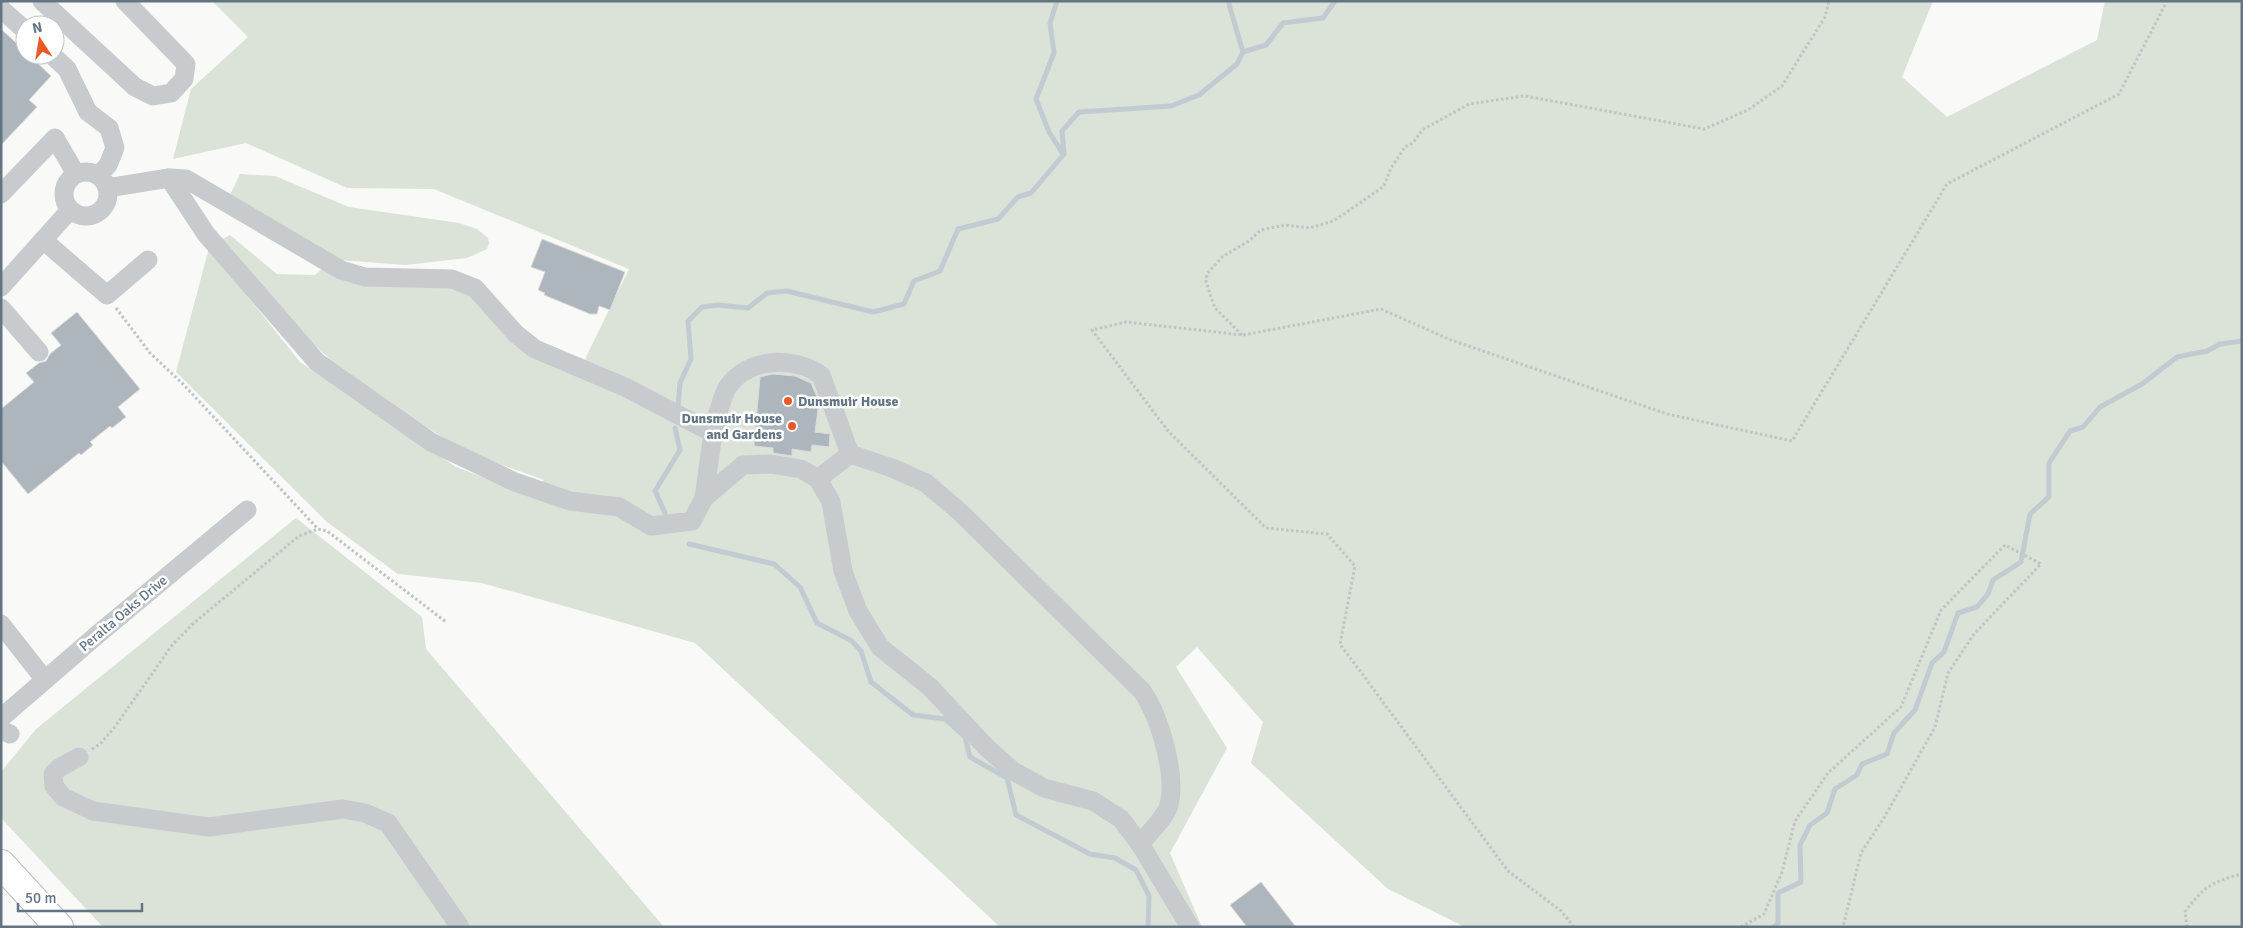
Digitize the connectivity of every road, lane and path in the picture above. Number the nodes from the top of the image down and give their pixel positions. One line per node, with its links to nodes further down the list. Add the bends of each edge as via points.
1 (42, 1): 2 (street, via 135,87 153,96 171,94 184,79 186,64)
2 (125, 1)
3 (1829, 1): 18 (path, via 1825,17 1782,86 1748,110 1704,129 1525,96 1469,104 1422,130 1413,143 1405,147 1384,186 1357,206 1334,220 1310,228 1285,226 1261,230 1222,257 1207,274 1206,282 1214,308)
4 (2167, 1): 18 (path, via 2119,94 1947,184 1792,441 1667,414 1451,340 1381,309)
5 (1, 9): 6 (street)
6 (15, 21)
7 (63, 65): 10 (street, via 88,112 109,128 115,148)
8 (76, 174): 10 (street, via 88,171); 11 (street, via 55,138); 12 (street, via 63,190)
9 (169, 178): 10 (street); 20 (street, via 186,178 341,270 365,277 452,279 475,288 516,334 535,349 625,387); 23 (street, via 206,234 317,362 431,442 515,482 570,501 619,507 651,526 692,521)
10 (103, 182): 12 (street, via 107,202 97,213 83,216)
11 (1, 194)
12 (70, 210): 13 (street)
13 (43, 240): 15 (street); 16 (street)
14 (148, 260): 16 (street)
15 (1, 287)
16 (107, 295): 25 (path, via 150,353)
17 (1, 308): 19 (street)
18 (1243, 335): 37 (path, via 1126,322 1092,330 1168,431 1266,528 1327,534 1355,566 1340,644 1508,871 1561,911)
19 (39, 352)
20 (713, 433): 21 (street, via 726,390 736,377 755,366 787,363 810,367 821,375); 23 (street)
21 (850, 454): 22 (street); 31 (street, via 926,483 960,512 1142,691 1159,724 1172,788 1167,810)
22 (818, 479): 23 (street, via 801,469 778,465 743,466); 31 (street, via 831,502 843,571 858,611 880,647 930,687 1012,771 1044,788 1092,801 1121,818)
23 (704, 498)
24 (246, 510): 28 (street, Peralta Oaks Drive)
25 (318, 529): 26 (path, via 327,531); 30 (path, via 299,536 195,622 173,644 100,744)
26 (446, 622)
27 (1, 624): 28 (street)
28 (45, 680): 29 (street, Peralta Oaks Drive)
29 (4, 727)
30 (78, 757): 35 (street, via 53,774 54,786 63,797 93,811 209,827 343,809 388,823)
31 (1140, 844): 36 (street)
32 (1, 864): 34 (highway)
33 (2242, 874): 40 (path, via 2224,878 2199,892 2185,912)
34 (59, 927)
35 (460, 927)
36 (1190, 927)
37 (1574, 927)
38 (1741, 927): 39 (path, via 1764,914 1782,872 1795,820 1828,772 1901,708 1942,610 2005,545 2041,564 1974,634 1948,674 1935,727 1861,853)
39 (1843, 927)
40 (2187, 927)

